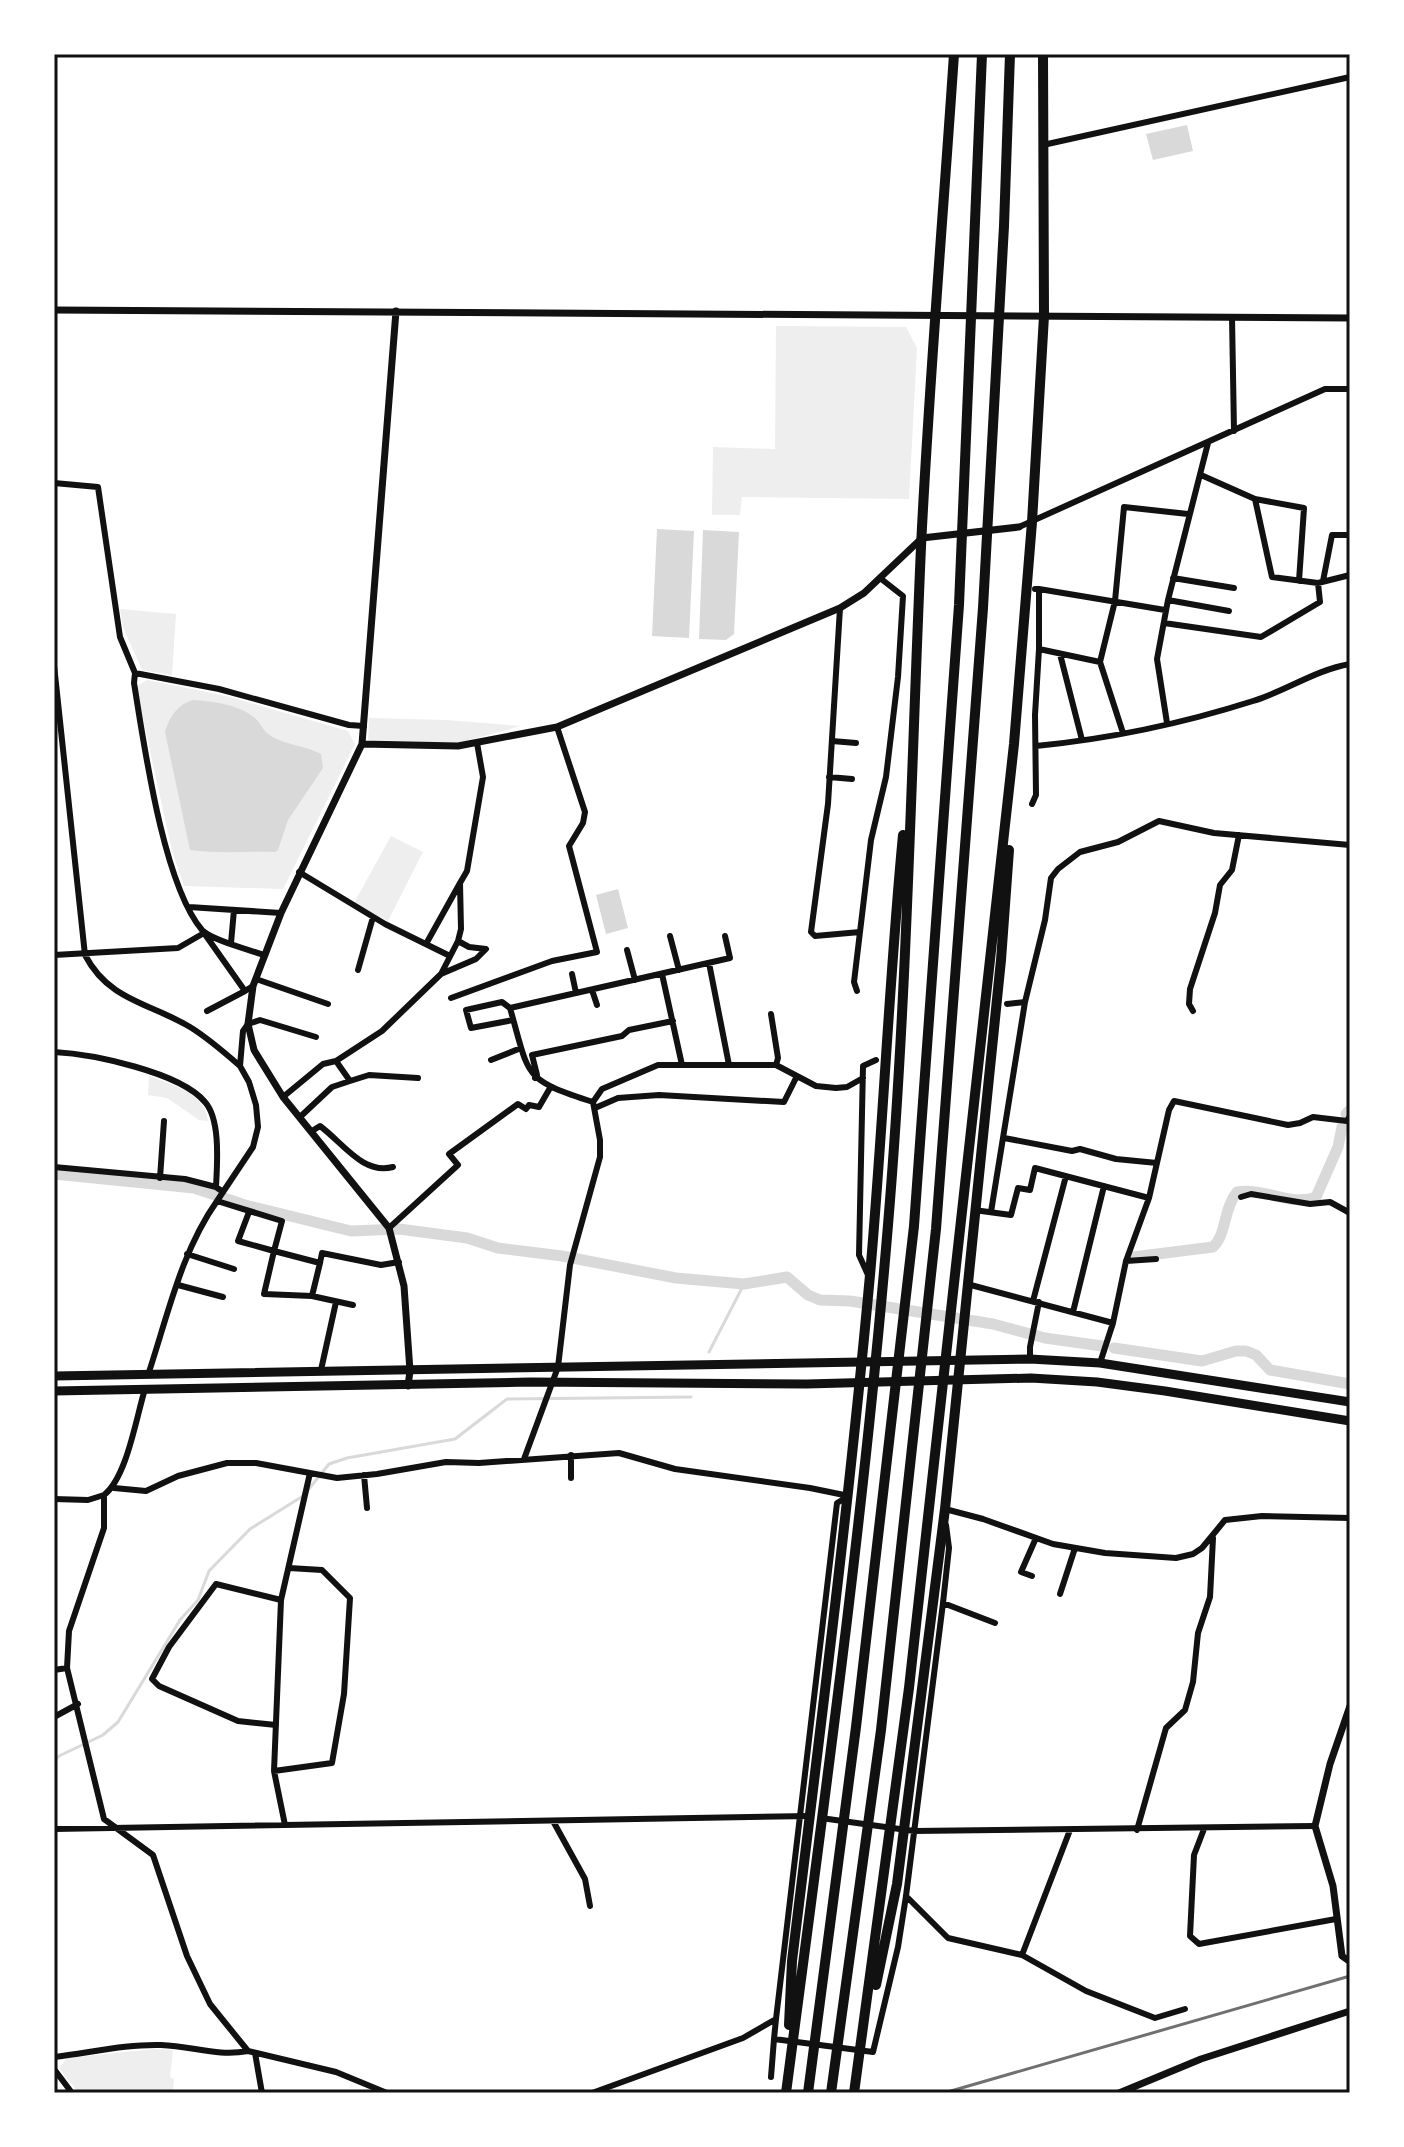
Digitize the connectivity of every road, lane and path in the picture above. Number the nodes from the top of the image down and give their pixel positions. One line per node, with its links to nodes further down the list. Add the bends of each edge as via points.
1 (954, 54): 11 (highway)
2 (982, 54): 239 (highway, via 959,605 914,1226)
3 (1010, 54): 240 (highway, via 983,608 936,1229 880,1744)
4 (1043, 54): 7 (highway)
5 (1350, 77): 7 (street)
6 (54, 126): 8 (street)
7 (1043, 145): 12 (highway)
8 (54, 213)
9 (54, 310): 10 (street)
10 (396, 311): 11 (street); 47 (street)
11 (936, 314): 12 (street); 25 (highway)
12 (1044, 316): 13 (street); 22 (highway)
13 (1232, 317): 14 (street); 16 (street)
14 (1350, 318)
15 (1350, 389): 16 (street, via 1325,389)
16 (1234, 431): 17 (street)
17 (1208, 443): 18 (street); 22 (street)
18 (1201, 475): 20 (street); 21 (street)
19 (54, 483): 45 (street, via 98,487 120,637)
20 (1255, 499): 29 (street, via 1272,577); 29 (street, via 1304,508)
21 (1188, 514): 28 (street); 35 (street, via 1124,507)
22 (1032, 522): 23 (street); 31 (highway)
23 (1019, 527): 25 (street)
24 (1350, 535): 30 (street, via 1332,535)
25 (922, 538): 27 (street); 50 (highway)
26 (1350, 575): 30 (street)
27 (880, 578): 36 (street); 71 (street, via 903,596 886,777 871,840)
28 (1173, 578): 32 (street); 34 (street)
29 (1299, 581): 30 (street)
30 (1320, 582): 39 (street, via 1320,602 1261,637)
31 (1027, 588): 33 (street); 56 (highway)
32 (1234, 588)
33 (1039, 589): 35 (street); 40 (street)
34 (1168, 600): 37 (street); 38 (street)
35 (1115, 601): 37 (street); 42 (street)
36 (840, 608): 48 (street); 52 (street)
37 (1165, 610): 39 (street)
38 (1229, 611)
39 (1164, 623): 46 (street, via 1157,659)
40 (1039, 649): 41 (street); 57 (street)
41 (1060, 654): 42 (street); 51 (street)
42 (1100, 662): 49 (street)
43 (1350, 664): 46 (street, via 1249,703)
44 (54, 665): 80 (street)
45 (135, 673): 47 (street); 67 (street, via 148,771)
46 (1167, 723): 49 (street)
47 (364, 726): 55 (street)
48 (557, 727): 53 (street); 97 (street, via 585,812 569,846 597,952 552,961)
49 (1123, 733): 51 (street)
50 (913, 737): 155 (highway); 238 (highway, via 906,944 869,1431)
51 (1082, 740): 57 (street)
52 (832, 741): 54 (street); 58 (street)
53 (477, 743): 55 (street); 65 (street, via 483,777 467,871)
54 (856, 743)
55 (362, 744): 63 (street)
56 (1014, 744): 143 (highway, via 1001,960); 233 (highway, via 909,1688)
57 (1036, 746): 60 (street)
58 (829, 777): 59 (street); 71 (street, via 811,932)
59 (852, 779)
60 (1032, 804)
61 (1239, 835): 62 (street); 66 (street, via 1159,821 1118,842 1080,852 1058,869); 104 (street, via 1190,989)
62 (1350, 845)
63 (299, 872): 69 (street); 70 (street)
64 (1044, 875): 66 (street)
65 (460, 883): 75 (street); 77 (street)
66 (1050, 890): 98 (street)
67 (188, 907): 68 (street); 72 (street)
68 (234, 910): 69 (street); 76 (street)
69 (281, 913): 81 (street)
70 (373, 917): 77 (street); 86 (street)
71 (860, 932): 95 (street)
72 (204, 933): 76 (street); 80 (street, via 178,948); 94 (street)
73 (670, 936): 87 (street)
74 (725, 936): 84 (street)
75 (458, 941): 83 (street); 88 (street, via 486,949)
76 (231, 943): 81 (street)
77 (426, 944): 83 (street)
78 (627, 950): 91 (street)
79 (54, 955): 80 (street)
80 (85, 955): 118 (street, via 108,986 189,1026)
81 (264, 955): 92 (street)
82 (738, 955): 84 (street)
83 (450, 956): 88 (street)
84 (730, 958): 85 (street)
85 (709, 963): 87 (street); 116 (street)
86 (358, 970)
87 (679, 970): 90 (street)
88 (441, 974): 114 (street, via 382,1031)
89 (572, 974): 96 (street)
90 (662, 974): 91 (street); 107 (street)
91 (635, 980): 93 (street)
92 (254, 983): 94 (street); 99 (street); 108 (street)
93 (592, 990): 96 (street); 101 (street)
94 (245, 991): 103 (street)
95 (857, 991)
96 (576, 993): 102 (street)
97 (451, 998)
98 (1025, 1002): 100 (street); 131 (street)
99 (328, 1004)
100 (1007, 1004)
101 (597, 1005)
102 (510, 1008): 106 (street); 106 (street, via 502,1002 466,1010 471,1028)
103 (207, 1011)
104 (1193, 1011)
105 (771, 1014): 117 (street)
106 (513, 1020): 110 (street)
107 (673, 1021): 115 (street); 121 (street, via 532,1055)
108 (248, 1024): 109 (street, via 260,1020); 118 (street); 125 (street, via 254,1050)
109 (316, 1037)
110 (521, 1048): 112 (street); 121 (street)
111 (54, 1052): 138 (street, via 85,1054 153,1073 205,1102 217,1150)
112 (491, 1060)
113 (876, 1060): 122 (street, via 863,1066)
114 (336, 1061): 123 (street); 125 (street, via 323,1064)
115 (682, 1065): 116 (street); 126 (street, via 658,1065 602,1089)
116 (729, 1065): 117 (street)
117 (776, 1065): 119 (street)
118 (240, 1066): 139 (street, via 256,1105 258,1127 253,1147)
119 (797, 1076): 122 (street, via 836,1088); 126 (street, via 784,1102 659,1095)
120 (418, 1078): 123 (street, via 369,1075)
121 (535, 1078): 124 (street)
122 (863, 1078): 155 (street, via 859,1255)
123 (350, 1081): 128 (street, via 332,1087)
124 (550, 1088): 126 (street); 147 (street, via 539,1107 518,1104 449,1154 458,1165)
125 (283, 1097): 128 (street)
126 (594, 1105): 169 (street, via 600,1157 570,1265)
127 (1350, 1116): 132 (street, via 1347,1121 1313,1117 1288,1125 1174,1101)
128 (300, 1117): 130 (street)
129 (164, 1121): 136 (street)
130 (312, 1131): 134 (street, via 320,1126 369,1167); 147 (street)
131 (1004, 1138): 132 (street); 145 (street)
132 (1157, 1163): 141 (street)
133 (54, 1167): 136 (street)
134 (393, 1167)
135 (1066, 1176): 137 (street); 145 (street, via 1035,1168 1030,1190 1018,1188 1011,1215); 161 (street)
136 (160, 1178): 138 (street)
137 (1104, 1186): 141 (street); 163 (street)
138 (216, 1187): 139 (street)
139 (223, 1192): 142 (street)
140 (1241, 1197): 146 (street, via 1330,1202)
141 (1149, 1198): 151 (street)
142 (217, 1201): 144 (street); 149 (street)
143 (974, 1210): 145 (street); 156 (highway)
144 (249, 1212): 148 (street, via 282,1221); 148 (street, via 238,1241)
145 (991, 1212)
146 (1350, 1213)
147 (389, 1228): 152 (street)
148 (274, 1251): 153 (street); 158 (street, via 264,1294)
149 (187, 1254): 154 (street); 157 (street)
150 (1156, 1259): 151 (street)
151 (1126, 1261): 164 (street)
152 (399, 1262): 153 (street, via 381,1265 322,1253); 171 (street)
153 (320, 1263): 158 (street)
154 (234, 1269)
155 (869, 1278): 167 (highway)
156 (967, 1284): 161 (street); 166 (highway)
157 (178, 1285): 159 (street); 172 (street)
158 (312, 1296): 160 (street)
159 (223, 1297)
160 (336, 1302): 162 (street); 170 (street)
161 (1036, 1302): 163 (street); 165 (street)
162 (353, 1305)
163 (1073, 1312): 164 (street)
164 (1113, 1323): 168 (street)
165 (1030, 1359): 166 (main road); 168 (main road)
166 (960, 1360): 167 (main road); 174 (highway)
167 (861, 1361): 169 (main road); 176 (highway)
168 (1100, 1363): 180 (main road)
169 (558, 1367): 171 (main road); 175 (street)
170 (321, 1370): 171 (main road); 172 (main road)
171 (410, 1371): 177 (street)
172 (148, 1375): 173 (main road)
173 (54, 1376)
174 (959, 1381): 176 (main road); 181 (main road, via 1097,1382); 192 (highway)
175 (552, 1383): 176 (main road); 177 (main road); 183 (street)
176 (859, 1383): 189 (highway)
177 (408, 1386): 178 (main road)
178 (145, 1389): 179 (main road); 187 (street)
179 (54, 1391)
180 (1350, 1402)
181 (1350, 1421)
182 (571, 1455): 183 (street); 186 (street); 189 (street, via 619,1453 675,1469)
183 (524, 1459): 185 (street, via 446,1462)
184 (310, 1473): 185 (street); 187 (street, via 227,1463 146,1491); 197 (street)
185 (364, 1475): 191 (street)
186 (571, 1478)
187 (114, 1488): 188 (street)
188 (104, 1495): 190 (street); 203 (street, via 104,1528 69,1631)
189 (849, 1496): 210 (street, via 837,1503); 238 (highway, via 792,1961)
190 (54, 1499)
191 (367, 1508)
192 (945, 1509): 195 (street); 201 (street, via 949,1548); 233 (highway, via 897,1884)
193 (1350, 1518): 194 (street, via 1225,1520)
194 (1213, 1536): 196 (street, via 1185,1557); 218 (street, via 1210,1597 1198,1633 1190,1693 1185,1710 1166,1728)
195 (1036, 1538): 196 (street); 198 (street, via 1021,1572)
196 (1075, 1548): 199 (street)
197 (289, 1568): 200 (street); 209 (street, via 322,1570 350,1598 344,1694 332,1763)
198 (1032, 1576)
199 (1060, 1594)
200 (281, 1600): 208 (street); 208 (street, via 216,1584 152,1679 238,1721)
201 (943, 1603): 202 (street); 219 (street)
202 (995, 1623)
203 (67, 1668): 204 (street); 205 (street)
204 (54, 1670)
205 (78, 1704): 207 (street); 215 (street, via 104,1819)
206 (1350, 1706): 213 (street)
207 (54, 1717)
208 (276, 1725): 209 (street)
209 (274, 1771): 212 (street)
210 (799, 1815): 211 (street); 219 (street); 227 (street)
211 (553, 1821): 212 (street); 221 (street, via 585,1879)
212 (285, 1825): 215 (street)
213 (1315, 1826): 216 (street); 222 (street, via 1333,1886)
214 (54, 1829): 215 (street)
215 (115, 1829): 229 (street, via 153,1855 187,1956 210,2004)
216 (1204, 1829): 218 (street); 222 (street, via 1194,1855 1190,1936 1199,1944)
217 (1070, 1830): 218 (street); 219 (street); 223 (street)
218 (1137, 1830)
219 (914, 1831): 220 (street)
220 (906, 1896): 223 (street, via 948,1938); 228 (street, via 873,2052)
221 (590, 1906)
222 (1336, 1919): 224 (street, via 1342,1956)
223 (1022, 1955): 225 (street, via 1086,1991 1155,2018)
224 (1350, 1961)
225 (1185, 2009)
226 (1350, 2011): 242 (street, via 1201,2059)
227 (776, 2019): 228 (street); 237 (street, via 743,2038)
228 (774, 2039): 232 (street)
229 (252, 2052): 230 (street, via 226,2055 158,2045); 235 (street); 236 (street, via 336,2072)
230 (54, 2057)
231 (54, 2069): 234 (street)
232 (771, 2077)
233 (856, 2079): 241 (highway)
234 (72, 2093)
235 (262, 2093)
236 (387, 2093)
237 (592, 2093)
238 (785, 2093)
239 (808, 2093)
240 (831, 2093)
241 (854, 2093)
242 (1119, 2093)

